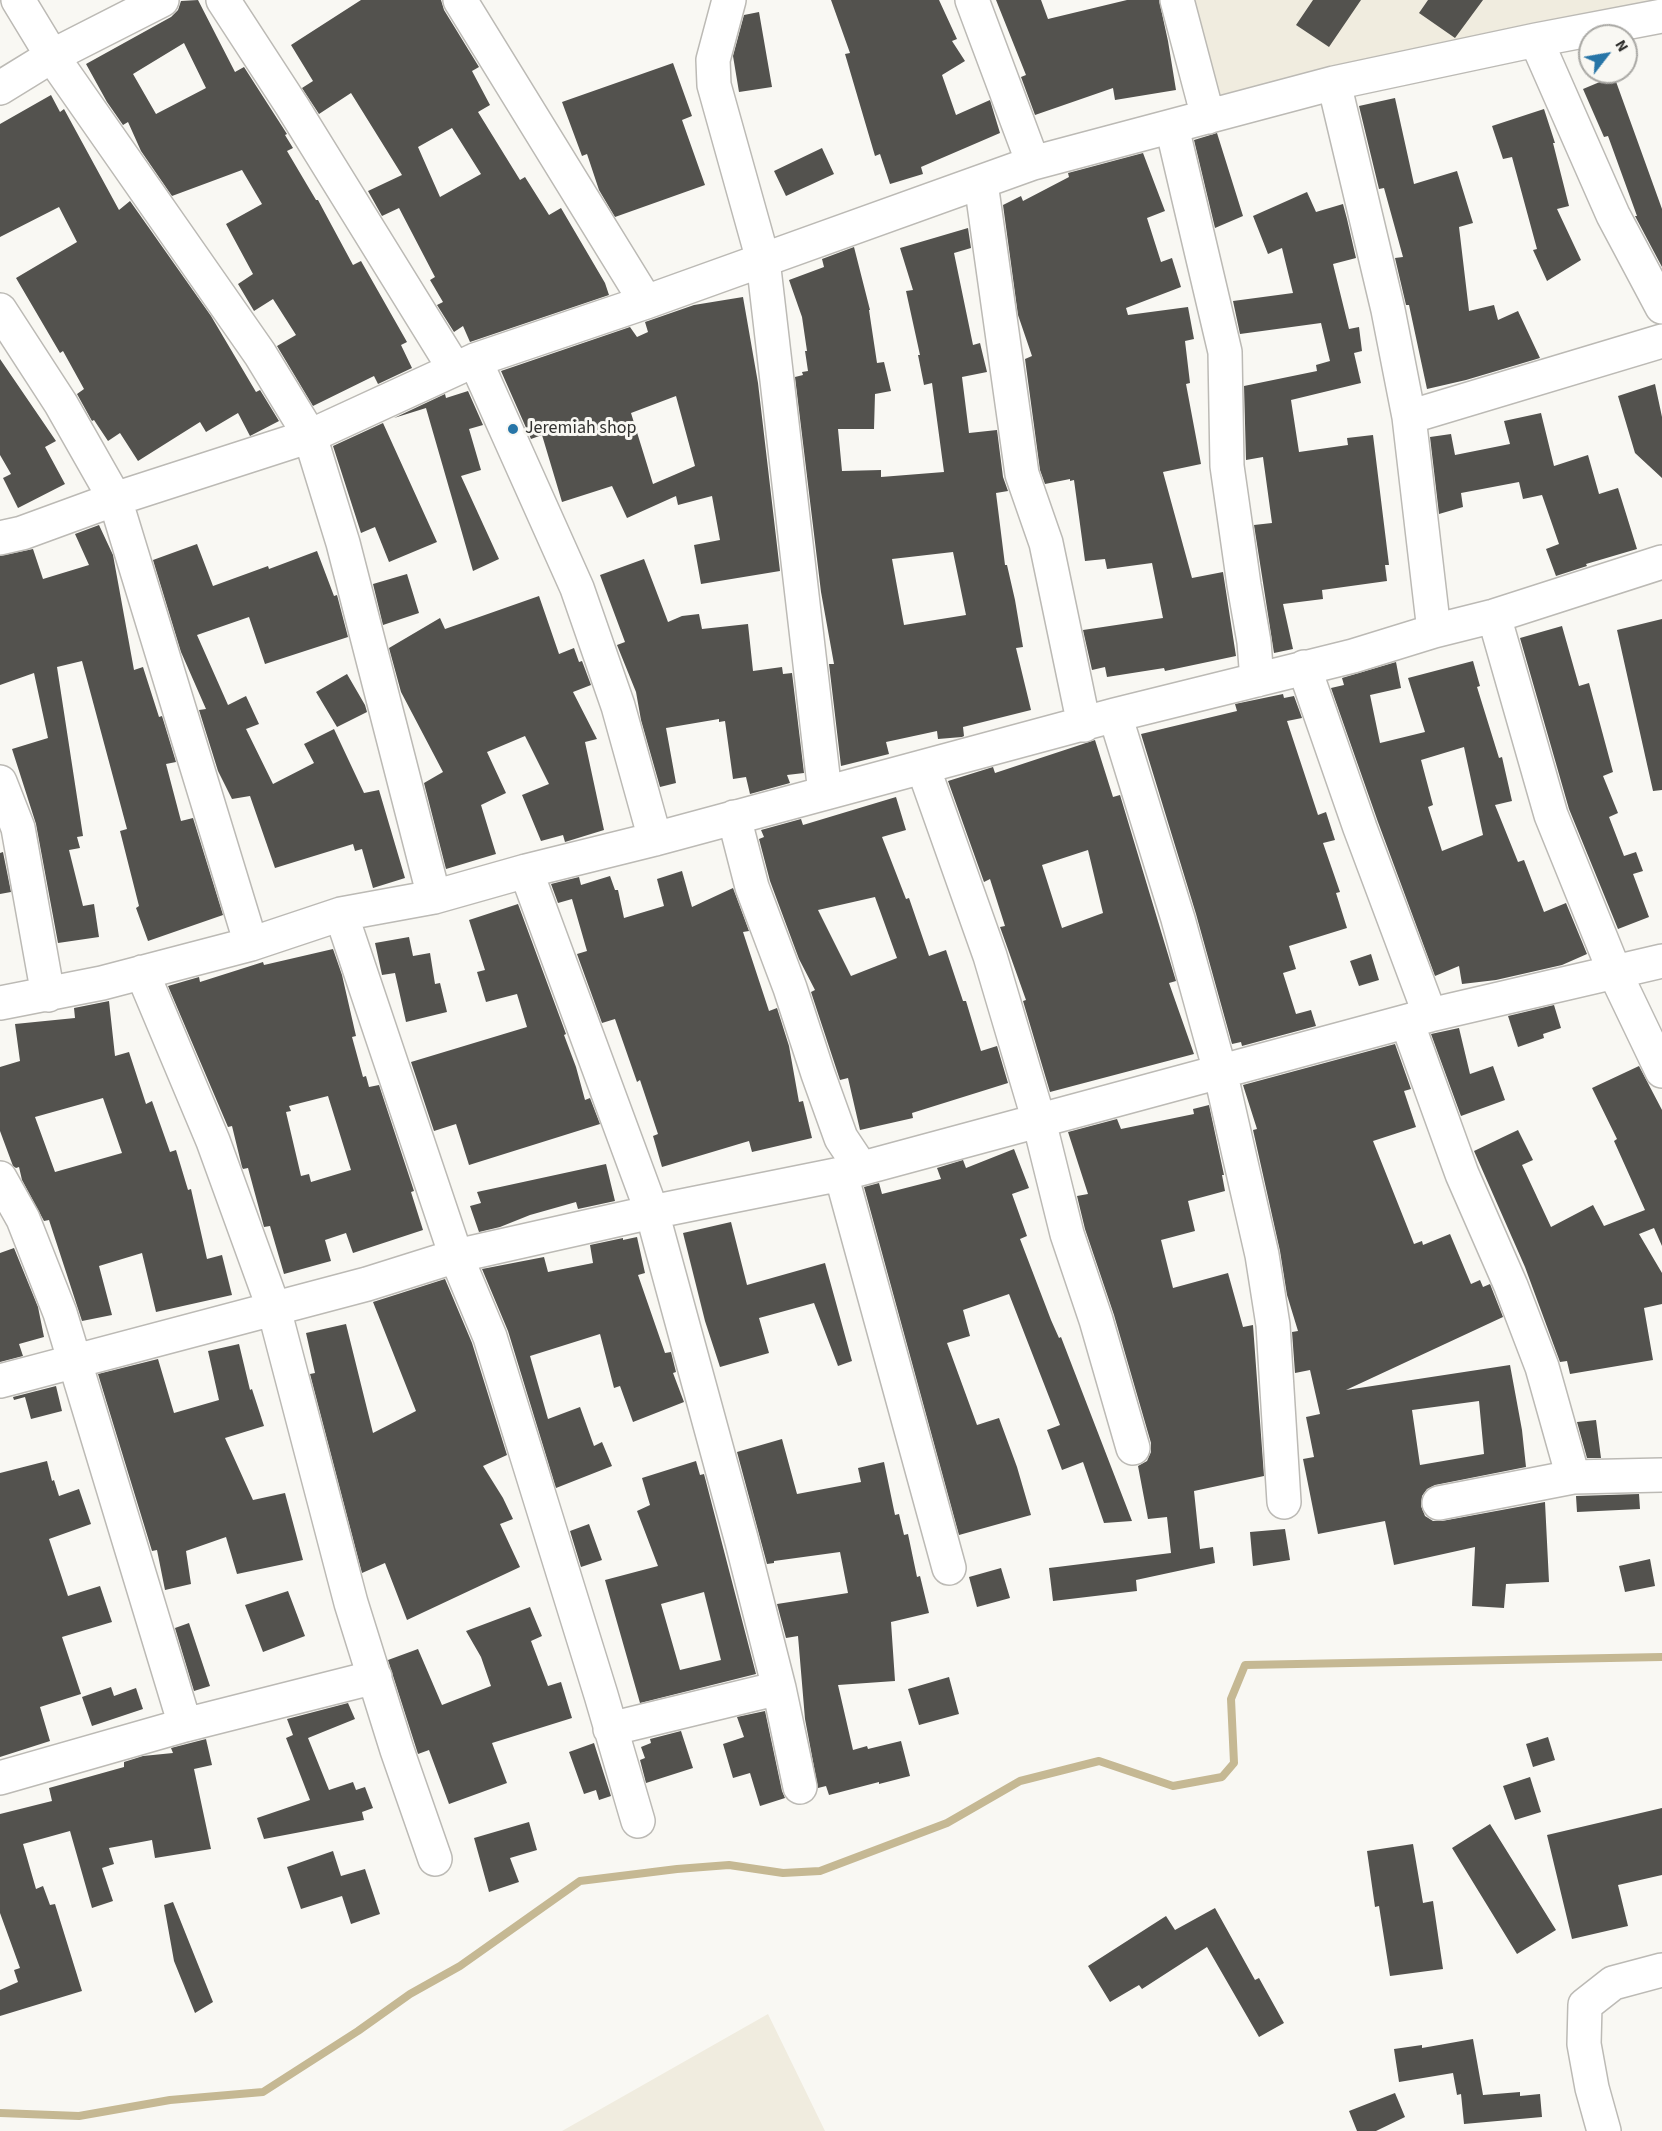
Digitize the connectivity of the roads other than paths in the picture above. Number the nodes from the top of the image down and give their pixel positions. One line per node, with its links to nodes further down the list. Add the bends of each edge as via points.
1 (18, 0): 10 (street)
2 (162, 0): 10 (street)
3 (223, 0): 22 (street)
4 (460, 0): 18 (street)
5 (729, 0): 17 (street, via 713,60 714,86)
6 (972, 0): 15 (street)
7 (1177, 0): 13 (street)
8 (1662, 16): 9 (street)
9 (1536, 40): 11 (street); 19 (street, via 1613,215)
10 (52, 56): 12 (street); 24 (street, via 260,354)
11 (1334, 83): 13 (street); 23 (street)
12 (0, 88)
13 (1208, 117): 14 (street)
14 (1172, 127): 15 (street); 31 (street, via 1225,352 1227,466)
15 (1033, 164): 16 (street)
16 (981, 183): 17 (street); 33 (street, via 1022,474 1046,543)
17 (763, 260): 18 (street); 36 (street)
18 (646, 302): 22 (street)
19 (1662, 307)
20 (0, 310): 25 (street, via 61,404)
21 (1662, 341): 23 (street)
22 (464, 364): 24 (street); 38 (street, via 577,588 618,706)
23 (1409, 417): 29 (street)
24 (310, 436): 25 (street); 40 (street, via 343,543)
25 (115, 500): 26 (street); 42 (street)
26 (0, 538)
27 (1662, 562): 28 (street)
28 (1494, 616): 29 (street); 45 (street, via 1551,815)
29 (1434, 631): 30 (street)
30 (1304, 667): 31 (street); 48 (street, via 1360,828)
31 (1257, 680): 32 (street)
32 (1115, 715): 33 (street); 49 (street)
33 (1084, 725): 34 (street)
34 (923, 767): 36 (street); 51 (street, via 990,957)
35 (0, 782): 46 (street, via 18,828)
36 (825, 793): 37 (street)
37 (734, 817): 38 (street); 52 (street, via 752,887)
38 (654, 839): 39 (street)
39 (526, 871): 40 (street); 54 (street)
40 (434, 897): 41 (street)
41 (341, 914): 42 (street); 55 (street)
42 (251, 944): 44 (street)
43 (1662, 961): 45 (street)
44 (142, 972): 46 (street); 56 (street, via 213,1140)
45 (1615, 973): 48 (street); 50 (street)
46 (48, 994): 47 (street)
47 (0, 1003)
48 (1418, 1018): 49 (street); 61 (street, via 1462,1174 1542,1367)
49 (1220, 1071): 51 (street); 62 (street, via 1262,1255 1273,1325)
50 (1662, 1071)
51 (1039, 1121): 52 (street); 59 (street, via 1067,1234)
52 (851, 1171): 54 (street); 64 (street)
53 (0, 1178): 57 (street, via 23,1219 60,1313)
54 (652, 1212): 55 (street); 66 (street)
55 (456, 1256): 56 (street); 68 (street, via 490,1337)
56 (274, 1310): 57 (street); 65 (street, via 351,1602)
57 (74, 1361): 58 (street); 67 (street)
58 (0, 1381)
59 (1133, 1448)
60 (1662, 1475): 61 (street)
61 (1573, 1477): 63 (street)
62 (1284, 1502)
63 (1439, 1503)
64 (949, 1568)
65 (375, 1677): 67 (street); 72 (street)
66 (778, 1688): 68 (street); 70 (street)
67 (185, 1725): 69 (street)
68 (610, 1729): 71 (street)
69 (0, 1778)
70 (800, 1787)
71 (638, 1821)
72 (435, 1859)
73 (1662, 1970): 74 (street, via 1613,1983 1585,2005 1584,2044)
74 (1604, 2131)

